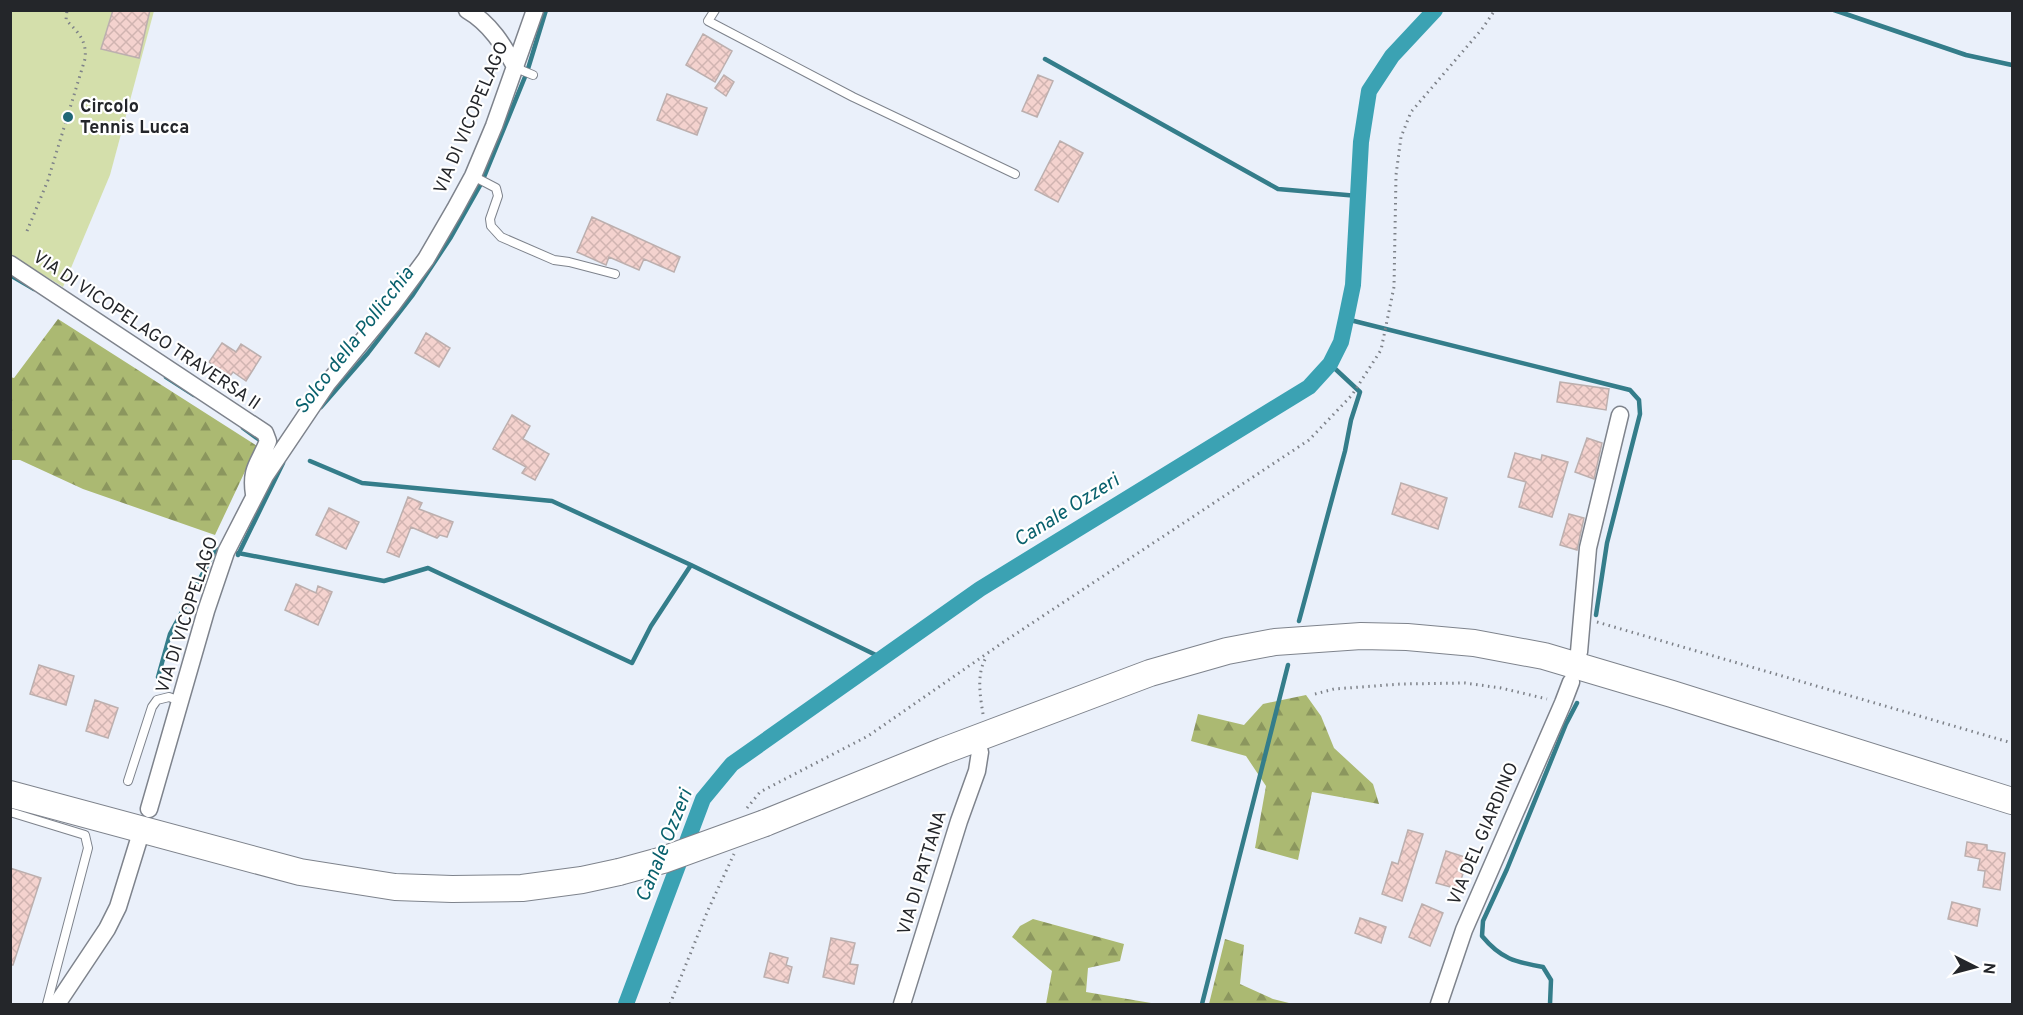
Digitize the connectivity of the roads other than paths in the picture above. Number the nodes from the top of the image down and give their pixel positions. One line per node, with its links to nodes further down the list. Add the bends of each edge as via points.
1 (467, 10): 4 (street, via 493,31)
2 (535, 10): 4 (street, VIA DI VICOPELAGO)
3 (715, 10): 6 (lane, via 708,21)
4 (518, 70): 5 (lane); 7 (street, VIA DI VICOPELAGO)
5 (533, 75)
6 (1015, 174)
7 (475, 177): 9 (lane, via 496,188 498,196 490,226 501,237 554,260); 11 (street, VIA DI VICOPELAGO, via 426,259 327,384)
8 (10, 264): 11 (street, VIA DI VICOPELAGO TRAVERSA II, via 265,433 268,441 254,467)
9 (615, 274)
10 (1620, 415): 12 (street, via 1588,548)
11 (255, 495): 14 (street, VIA DI VICOPELAGO, via 226,552)
12 (1579, 652)
13 (1571, 682): 25 (street, VIA DEL GIARDINO, via 1464,930)
14 (180, 701): 16 (lane, via 169,697 157,700 152,707); 19 (street, VIA DI VICOPELAGO)
15 (980, 752): 24 (street, VIA DI PATTANA)
16 (128, 781)
17 (10, 794): 18 (main road, bridge, via 334,879 395,887 522,888 582,880 663,861 1150,673 1265,644 1361,636 1474,643 1544,656)
18 (2013, 801)
19 (149, 809)
20 (10, 812): 22 (lane, via 86,835 88,848)
21 (140, 839): 23 (street, via 115,914)
22 (47, 1005)
23 (57, 1005)
24 (902, 1005)
25 (1439, 1005)

